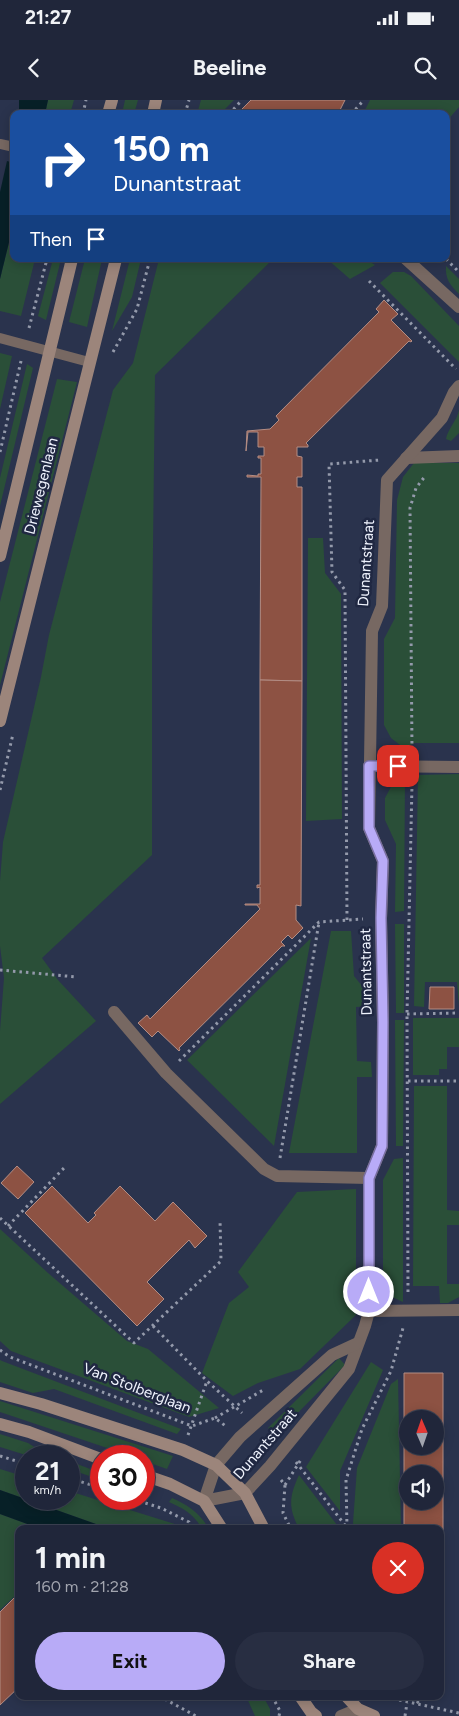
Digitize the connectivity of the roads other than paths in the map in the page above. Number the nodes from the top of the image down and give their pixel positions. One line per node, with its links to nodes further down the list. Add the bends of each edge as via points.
1 (71, 262): 6 (street, Driewegenlaan)
2 (115, 262): 7 (street, Driewegenlaan)
3 (409, 262): 4 (street)
4 (459, 306)
5 (0, 338): 6 (lane)
6 (49, 352): 7 (lane); 11 (street, Driewegenlaan)
7 (89, 362): 12 (street, Driewegenlaan)
8 (459, 386): 10 (street, Dunantstraat, via 442,418)
9 (459, 456): 10 (street)
10 (406, 458): 13 (street, Dunantstraat, via 387,480 382,606 372,631)
11 (0, 556)
12 (0, 721)
13 (369, 766): 14 (street); 16 (street, Dunantstraat, via 369,828 383,861 382,1146)
14 (459, 767)
15 (114, 1012): 16 (street, via 166,1073 264,1169 277,1176)
16 (369, 1178): 18 (street, Dunantstraat)
17 (459, 1310): 18 (street)
18 (369, 1311): 19 (street, Dunantstraat)
19 (358, 1343): 23 (street, Dunantstraat, via 332,1355 240,1437); 25 (street, Dunantstraat, via 349,1369)
20 (0, 1393): 23 (street, via 183,1450)
21 (0, 1424): 22 (street)
22 (90, 1455)
23 (216, 1465): 25 (street); 26 (street, Dunantstraat)
24 (155, 1478): 26 (street)
25 (245, 1493): 26 (street, Dunantstraat); 28 (street)
26 (204, 1502): 27 (street)
27 (219, 1525)
28 (262, 1525)
29 (303, 1700): 32 (street)
30 (349, 1700): 31 (street)
31 (358, 1712): 33 (street); 34 (street)
32 (316, 1716)
33 (341, 1716)
34 (374, 1716)

